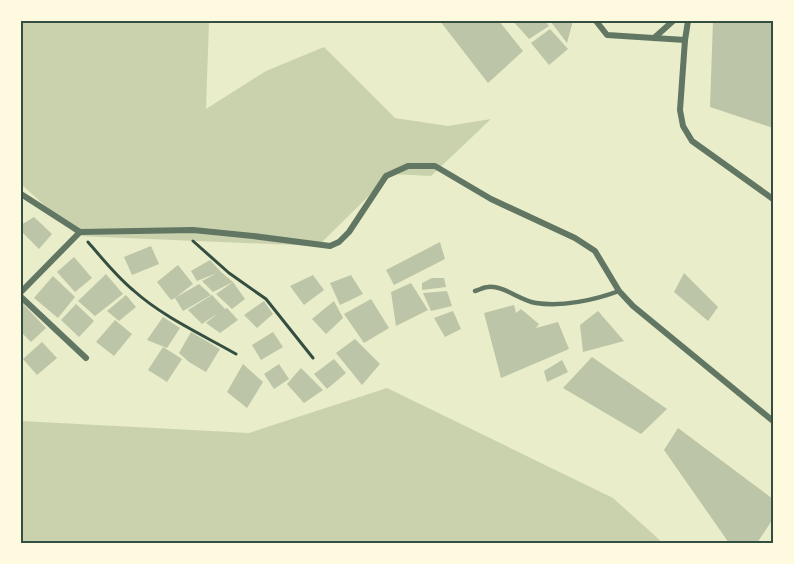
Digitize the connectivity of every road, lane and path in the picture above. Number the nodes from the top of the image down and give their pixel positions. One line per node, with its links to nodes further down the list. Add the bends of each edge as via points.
1 (596, 21): 4 (street, via 607,35)
2 (673, 21): 4 (street)
3 (688, 21): 5 (street)
4 (654, 38): 5 (street)
5 (685, 40): 7 (street, via 680,110 683,126 692,141)
6 (21, 194): 9 (street)
7 (773, 199)
8 (181, 230): 9 (street); 11 (street, via 330,246 349,232 386,176 408,166 435,166 595,251); 16 (path, via 229,273 266,299)
9 (80, 232): 12 (street); 14 (path, via 132,290 166,315)
10 (475, 291): 11 (lane, via 495,287 549,304)
11 (619, 291): 17 (street)
12 (21, 292)
13 (21, 297): 15 (street)
14 (236, 354)
15 (86, 358)
16 (313, 358)
17 (773, 421)

